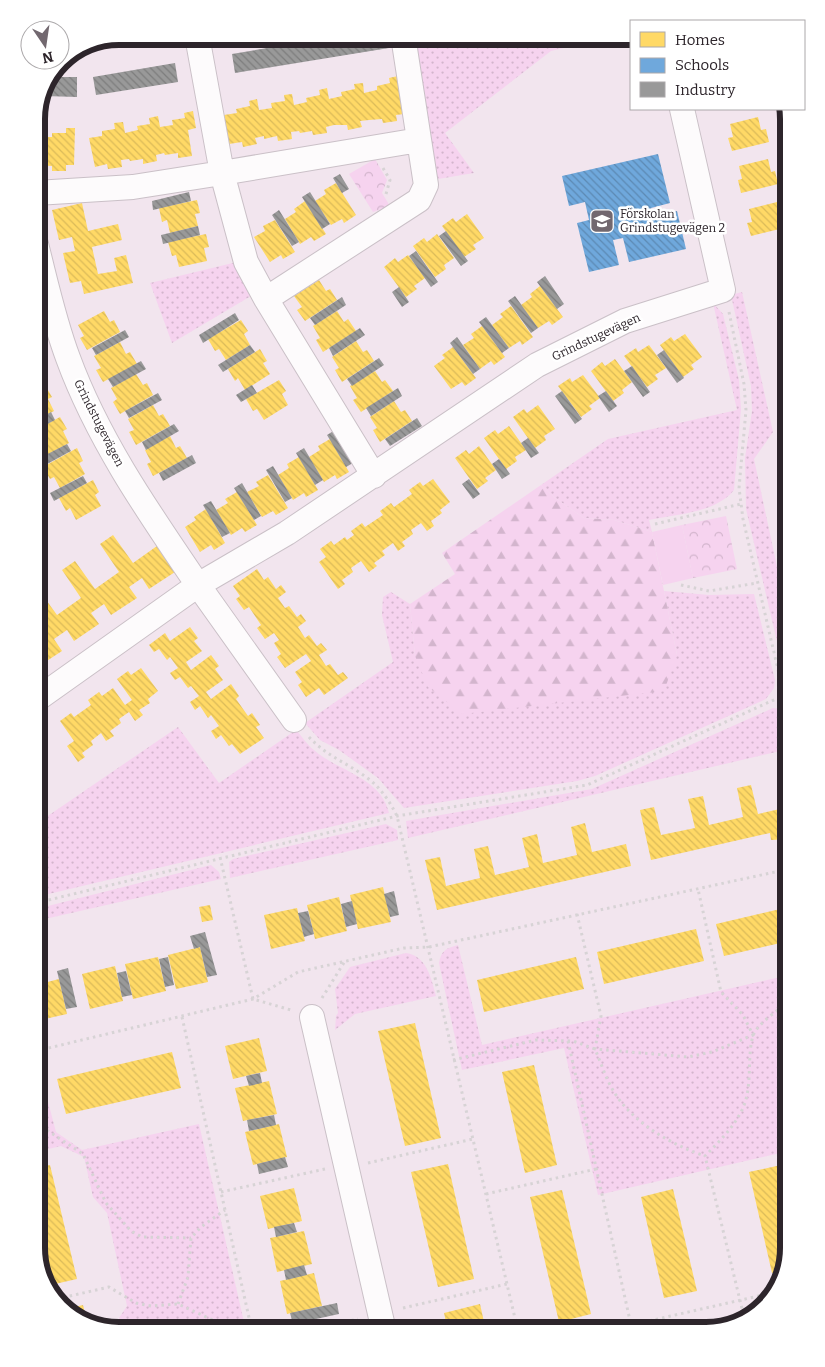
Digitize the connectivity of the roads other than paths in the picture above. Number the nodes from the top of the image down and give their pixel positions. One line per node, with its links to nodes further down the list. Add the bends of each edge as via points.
1 (404, 45): 4 (street)
2 (199, 47): 5 (street)
3 (682, 110): 9 (street, Grindstugevägen, via 723,290 625,321 579,342 522,375)
4 (419, 140): 5 (street); 8 (street, via 426,185 419,200)
5 (222, 173): 6 (street, via 133,187); 8 (street, via 246,262)
6 (45, 192)
7 (45, 280): 10 (street, Grindstugevägen, via 56,323 86,401 138,496)
8 (266, 299): 9 (street)
9 (374, 476): 10 (street, Grindstugevägen, via 287,533)
10 (198, 585): 11 (street, Grindstugevägen); 12 (street, Grindstugevägen)
11 (45, 694)
12 (294, 720)
13 (312, 1017): 14 (street)
14 (382, 1322)

